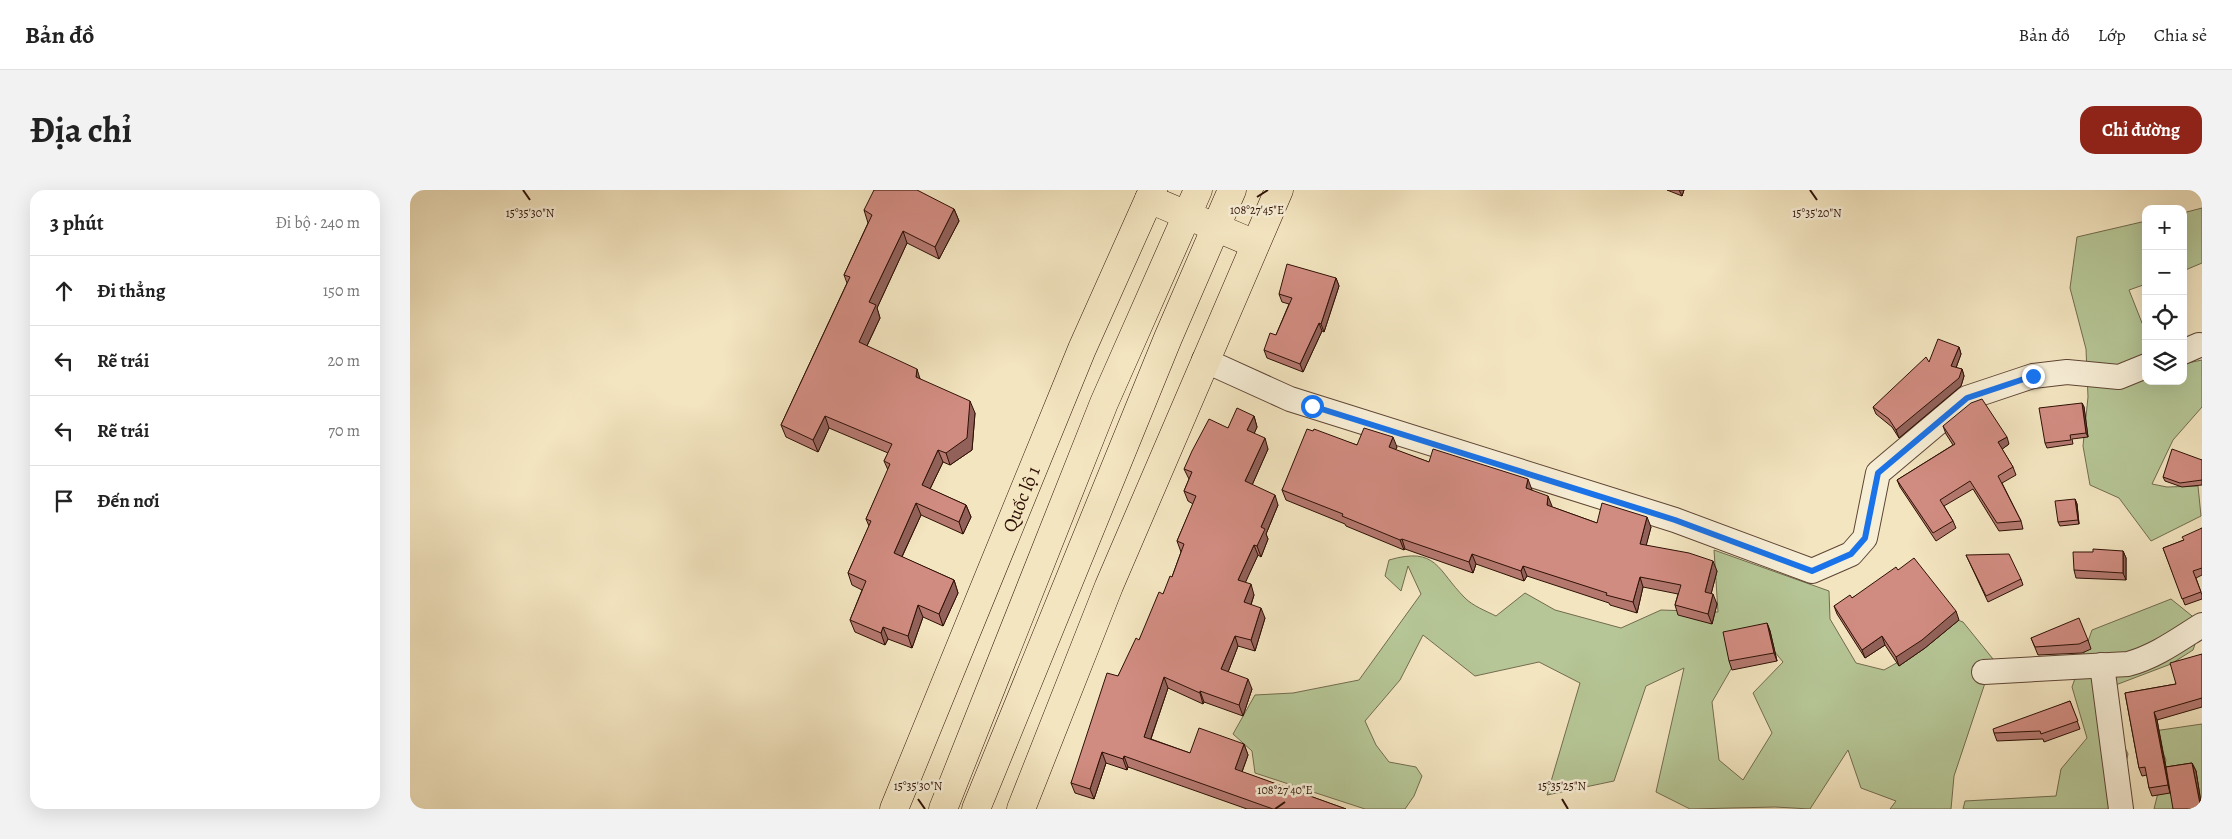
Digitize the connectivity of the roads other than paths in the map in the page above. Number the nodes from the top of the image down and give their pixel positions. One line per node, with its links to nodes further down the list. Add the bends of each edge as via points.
1 (1198, 190): 5 (highway)
2 (1232, 190): 6 (highway)
3 (1279, 190): 7 (highway)
4 (1151, 195): 5 (highway); 13 (highway, Quốc lộ 1, via 1082,349)
5 (1187, 215): 6 (highway); 14 (highway, via 1104,403)
6 (1216, 226): 7 (highway); 15 (highway)
7 (1255, 244): 8 (highway)
8 (1204, 360): 9 (street, via 1290,399 1675,520 1812,571 1851,554 1865,538 1878,473 1967,398 2033,376 2067,372 2119,377); 16 (highway, via 1109,586)
9 (2142, 368)
10 (2202, 625): 11 (street, via 2142,660)
11 (2102, 665): 12 (street); 17 (street)
12 (1984, 672)
13 (894, 809)
14 (943, 809)
15 (976, 809)
16 (1021, 809)
17 (2121, 809)

